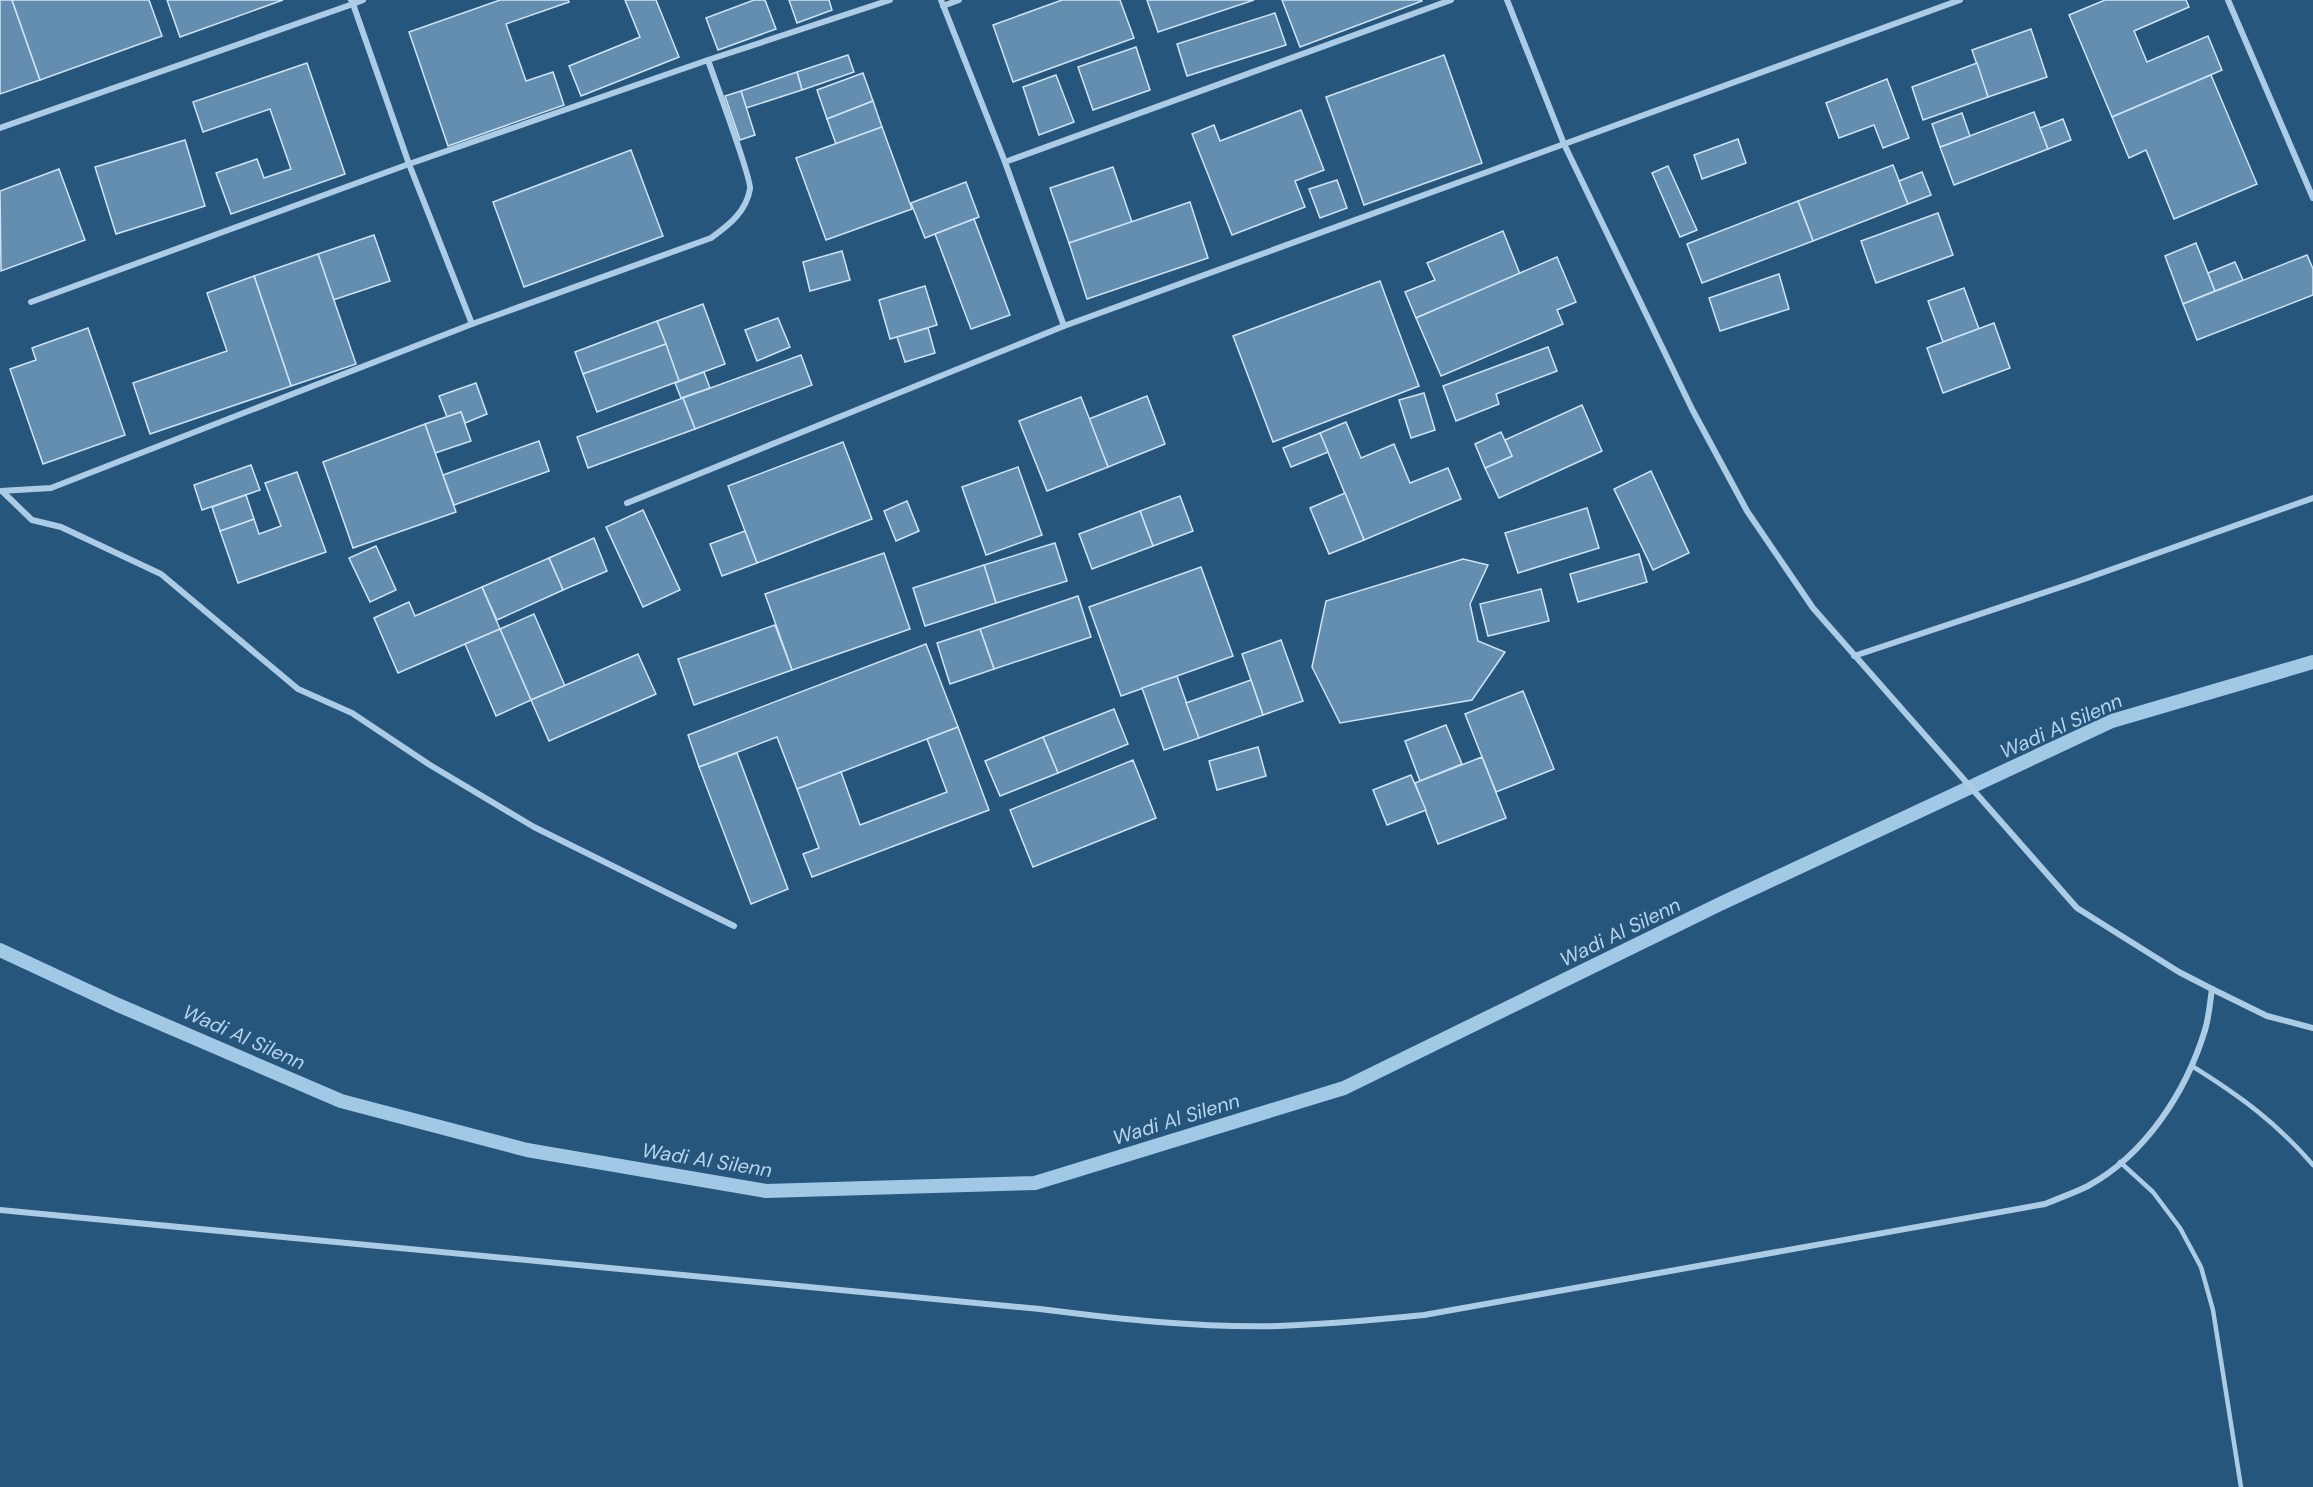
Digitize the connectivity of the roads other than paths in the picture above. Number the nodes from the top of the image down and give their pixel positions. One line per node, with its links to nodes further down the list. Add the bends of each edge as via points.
1 (363, 0): 8 (street)
2 (890, 0): 10 (street)
3 (959, 0): 9 (street)
4 (1451, 0): 13 (street)
5 (1507, 0): 12 (street)
6 (1960, 0): 12 (street)
7 (2228, 0): 15 (street)
8 (352, 2): 11 (street); 14 (street)
9 (942, 3): 13 (street)
10 (708, 60): 14 (street); 17 (street, via 751,186 744,208 729,226 711,238)
11 (0, 128)
12 (1564, 144): 18 (street); 22 (street, via 1692,409 1747,512 1813,608)
13 (1005, 162): 18 (street)
14 (410, 164): 16 (street); 17 (street)
15 (2313, 198)
16 (31, 302)
17 (472, 324): 19 (street, via 51,488)
18 (1065, 326): 21 (street)
19 (2, 492): 23 (street, via 32,520 61,527 161,574 298,689 352,713 534,827)
20 (2313, 498): 22 (street)
21 (627, 503)
22 (1854, 656): 24 (street, via 2077,908)
23 (734, 926)
24 (2212, 989): 25 (street, via 2267,1016); 26 (street, via 2205,1028)
25 (2313, 1028)
26 (2192, 1066): 27 (street, via 2174,1101 2150,1134); 28 (lane, via 2245,1100 2292,1141)
27 (2120, 1162): 29 (street, via 2088,1185 2045,1204 1424,1315 1276,1326 1119,1319); 30 (lane, via 2153,1192 2174,1219 2200,1268 2213,1310)
28 (2313, 1166)
29 (0, 1210)
30 (2241, 1487)

